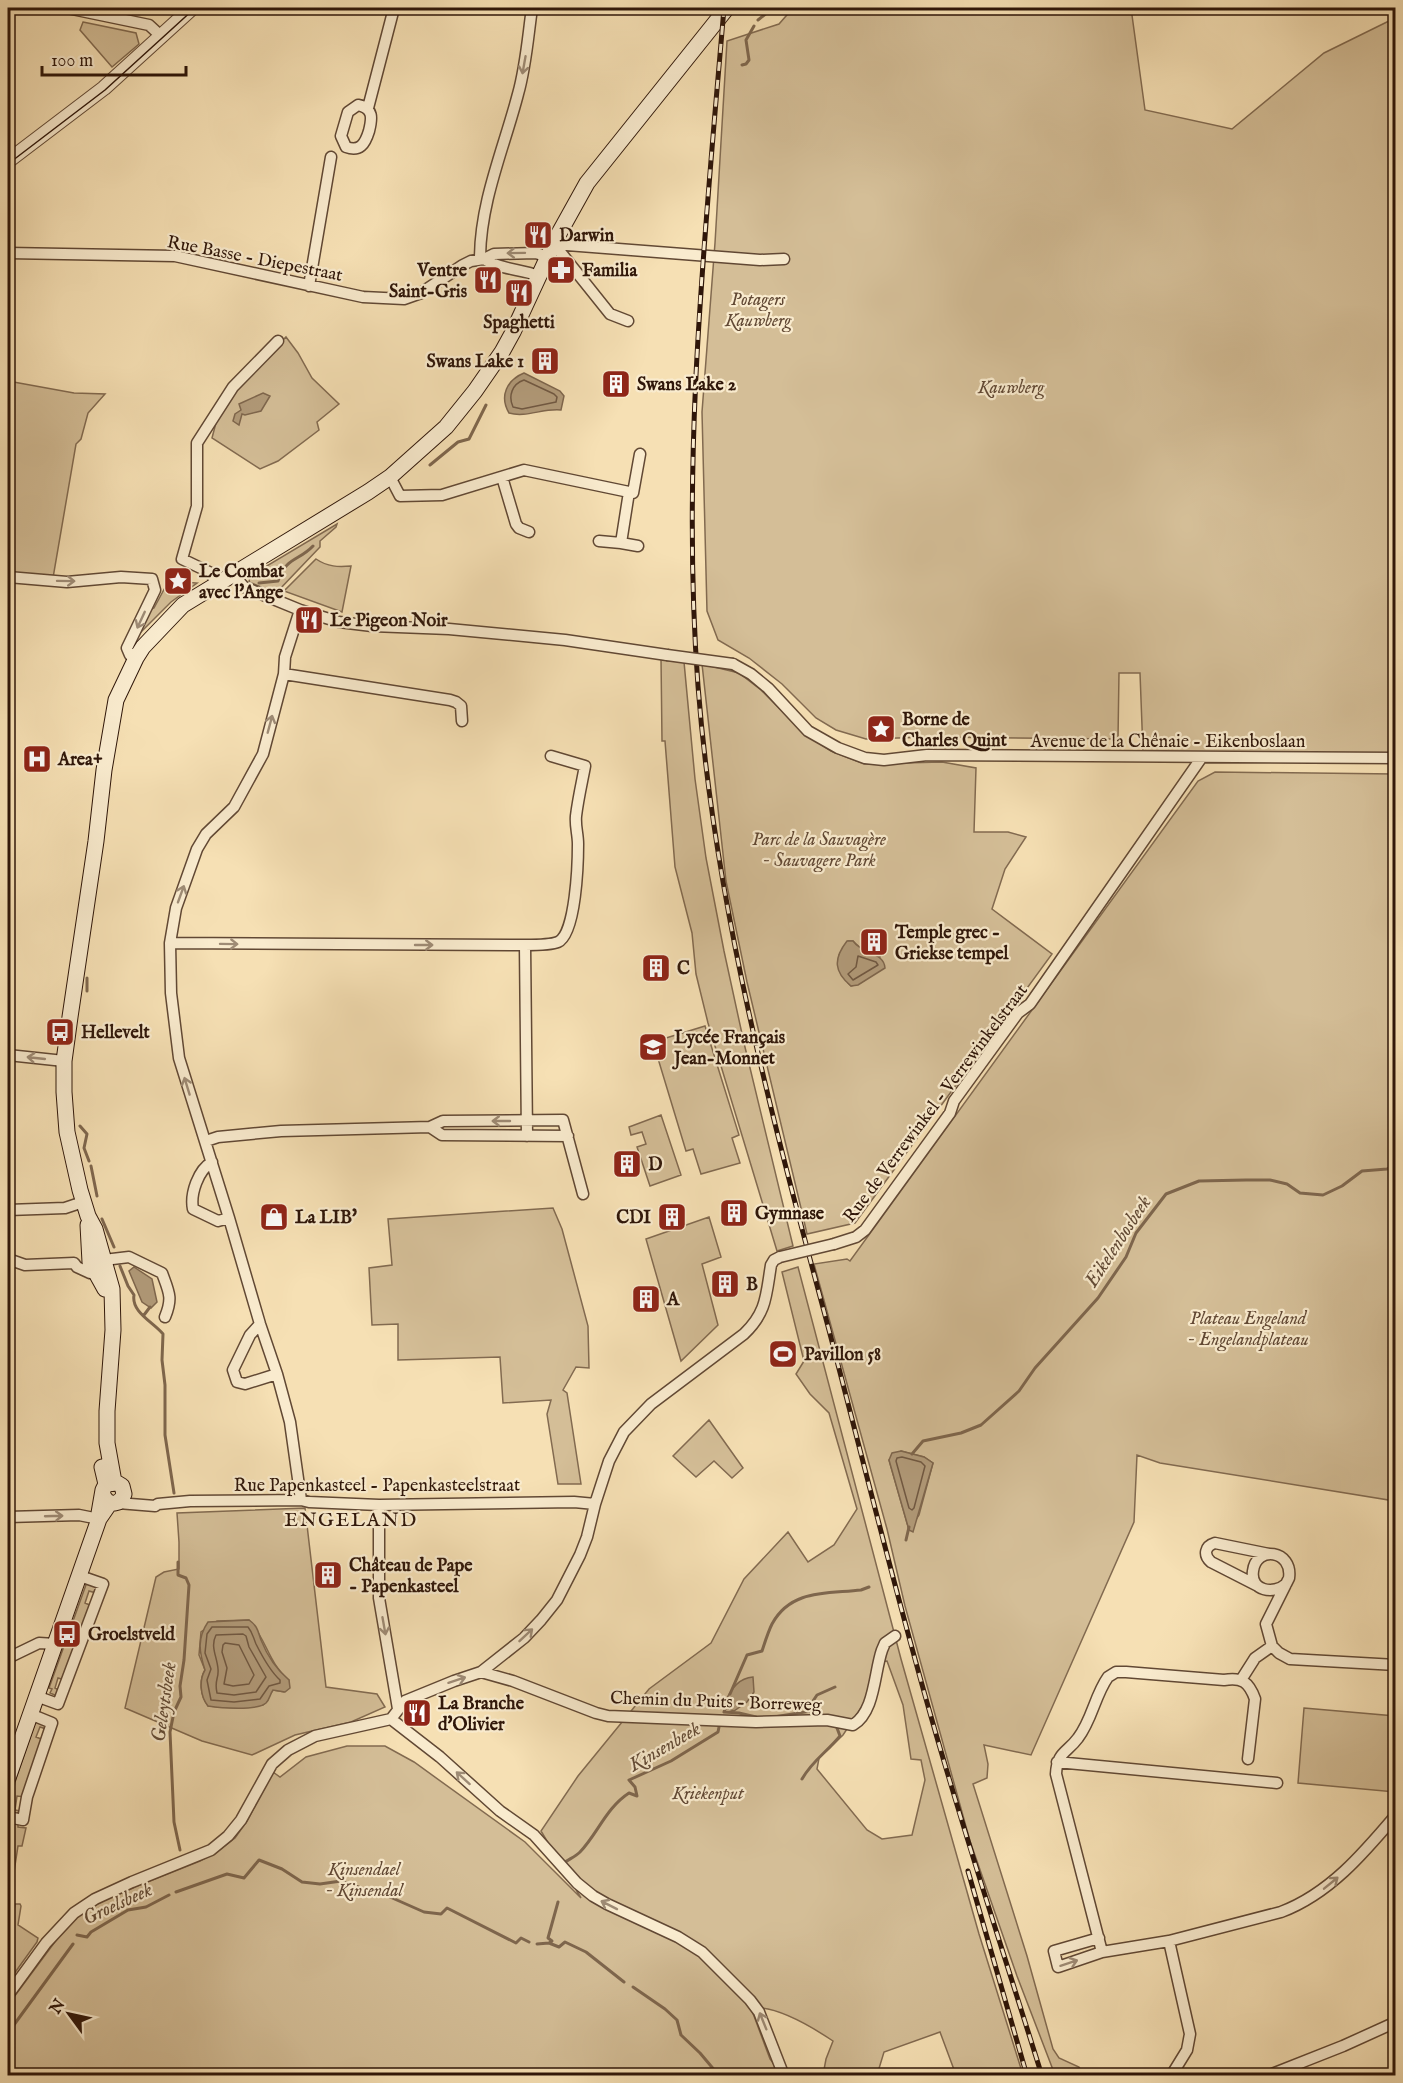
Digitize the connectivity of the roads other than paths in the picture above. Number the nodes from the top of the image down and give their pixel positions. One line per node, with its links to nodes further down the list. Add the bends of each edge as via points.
1 (67, 8): 6 (street, via 149,25)
2 (192, 8): 6 (street)
3 (394, 8): 7 (street)
4 (532, 8): 12 (street, one-way to 12, via 519,92 485,212 480,243)
5 (727, 8): 10 (main road, via 587,183)
6 (162, 37): 9 (street, via 80,107)
7 (368, 108)
8 (331, 157): 15 (street)
9 (8, 160)
10 (551, 251): 12 (street, Rue Basse - Diepestraat, one-way to 12, via 494,254); 13 (street); 14 (main road); 16 (street, via 610,314)
11 (8, 253): 15 (street, Rue Basse - Diepestraat, via 175,256)
12 (482, 259): 14 (street); 15 (street, Rue Basse - Diepestraat, via 463,265 421,293 404,298 363,297)
13 (784, 259)
14 (539, 276): 19 (main road, via 502,352 476,391 446,427)
15 (309, 286)
16 (628, 321)
17 (278, 341): 28 (street, via 233,387 197,447 197,506 182,559 209,572)
18 (640, 454): 21 (street, via 633,493)
19 (390, 477): 20 (street, via 400,496 442,495); 26 (main road)
20 (501, 477): 21 (street, via 524,470); 22 (street, via 516,524)
21 (629, 492): 24 (street)
22 (528, 532)
23 (599, 541): 24 (street)
24 (621, 543): 25 (street)
25 (638, 546)
26 (233, 574): 28 (main road); 29 (street, Avenue de la Chênaie - Eikenboslaan, via 244,587)
27 (8, 577): 30 (street, one-way to 30, via 67,582 121,577 152,579 155,590 128,648)
28 (218, 583): 30 (main road, via 172,614)
29 (300, 609): 31 (street, via 285,657); 34 (street, Avenue de la Chênaie - Eikenboslaan, bridge, via 339,622 565,639 733,664 768,688 808,731 865,758)
30 (136, 658): 39 (main road, via 117,700 104,770)
31 (284, 674): 32 (street, via 450,699 461,706); 36 (street, one-way to 31, via 176,908 197,849 206,834 234,807 262,754)
32 (462, 721)
33 (551, 756): 37 (street, via 585,766 575,828 576,890 564,937 558,943)
34 (1202, 757): 35 (street, Avenue de la Chênaie - Eikenboslaan); 58 (street, Rue de Verrewinkel - Verrewinkelstraat, bridge, via 866,1230 834,1244 780,1257 771,1265 763,1311 756,1322 640,1413 624,1432 609,1461)
35 (1395, 758)
36 (170, 944): 37 (street, one-way to 37); 44 (street, one-way to 36, via 179,1058)
37 (525, 945): 40 (street)
38 (8, 1055): 39 (street, one-way to 38)
39 (64, 1061): 47 (main road, via 67,1132)
40 (527, 1121): 41 (street, one-way to 41, via 443,1121); 42 (street); 43 (street, via 563,1120)
41 (430, 1127): 42 (street, via 442,1135); 44 (street, via 282,1131 218,1137)
42 (527, 1136): 43 (street)
43 (568, 1136): 46 (street)
44 (206, 1142): 45 (street)
45 (212, 1162): 49 (street); 49 (street, via 204,1167 191,1198 193,1209 218,1221)
46 (583, 1194)
47 (85, 1209): 48 (street); 51 (main road)
48 (8, 1210)
49 (229, 1218): 54 (street)
50 (8, 1259): 52 (street, via 25,1264)
51 (99, 1261): 52 (street, via 81,1254); 52 (street, via 90,1273); 53 (street, via 129,1257 162,1274 170,1294); 56 (main road, via 111,1301 113,1330 107,1411)
52 (74, 1263)
53 (165, 1317)
54 (260, 1324): 55 (street); 55 (street, via 250,1335 233,1370 237,1382 245,1384)
55 (277, 1374): 57 (street, via 290,1422)
56 (113, 1494): 57 (street, Rue Papenkasteel - Papenkasteelstraat, via 155,1506); 61 (main road)
57 (301, 1500): 59 (street, Rue Papenkasteel - Papenkasteelstraat)
58 (595, 1504): 59 (street, Rue Papenkasteel - Papenkasteelstraat); 71 (street, Rue de Verrewinkel - Verrewinkelstraat, one-way to 58, via 524,1638 550,1609 580,1555)
59 (380, 1505): 74 (street, one-way to 74, via 379,1598)
60 (8, 1517): 61 (street, one-way to 61, via 79,1515)
61 (99, 1519): 63 (main road)
62 (1269, 1554): 64 (street, via 1281,1557 1288,1566); 65 (street, via 1255,1564 1253,1576); 65 (street, via 1215,1544 1206,1551 1211,1562)
63 (80, 1576): 67 (main road); 73 (street, via 103,1584 82,1643 58,1704)
64 (1286, 1584): 65 (street, via 1276,1591); 68 (street, via 1266,1624)
65 (1258, 1586)
66 (895, 1636): 71 (street, Chemin du Puits - Borreweg, via 885,1643 877,1663 869,1706 853,1725 827,1720 756,1722 608,1716)
67 (55, 1644): 69 (street, via 39,1643); 73 (main road)
68 (1272, 1646): 70 (street, via 1290,1659); 72 (street, via 1255,1658)
69 (8, 1658)
70 (1395, 1665)
71 (481, 1672): 74 (street, Rue de Verrewinkel - Verrewinkelstraat, one-way to 71, via 405,1701)
72 (1241, 1680): 77 (street, via 1255,1699); 78 (street, via 1112,1674 1080,1736)
73 (36, 1696): 75 (main road)
74 (398, 1709): 76 (street, Rue de Verrewinkel - Verrewinkelstraat)
75 (30, 1714): 79 (main road); 82 (street, via 52,1724 27,1797 23,1823)
76 (391, 1719): 86 (street, via 315,1736 288,1750 267,1771 228,1836 211,1850 95,1899 74,1913 46,1943); 88 (street, one-way to 76, via 759,2012 702,1952 593,1896 534,1835)
77 (1248, 1759)
78 (1057, 1762): 80 (street); 83 (street, via 1056,1774)
79 (8, 1778)
80 (1277, 1783)
81 (1395, 1815): 84 (street, one-way to 81, via 1281,1912 1316,1896 1341,1875)
82 (8, 1817)
83 (1099, 1938): 85 (street); 85 (street, one-way to 85, via 1054,1951 1058,1967)
84 (1169, 1941): 85 (street); 89 (street, via 1190,2034 1187,2050)
85 (1102, 1952)
86 (8, 1995)
87 (1395, 2022): 90 (street)
88 (784, 2076)
89 (1171, 2076)
90 (1267, 2076)

